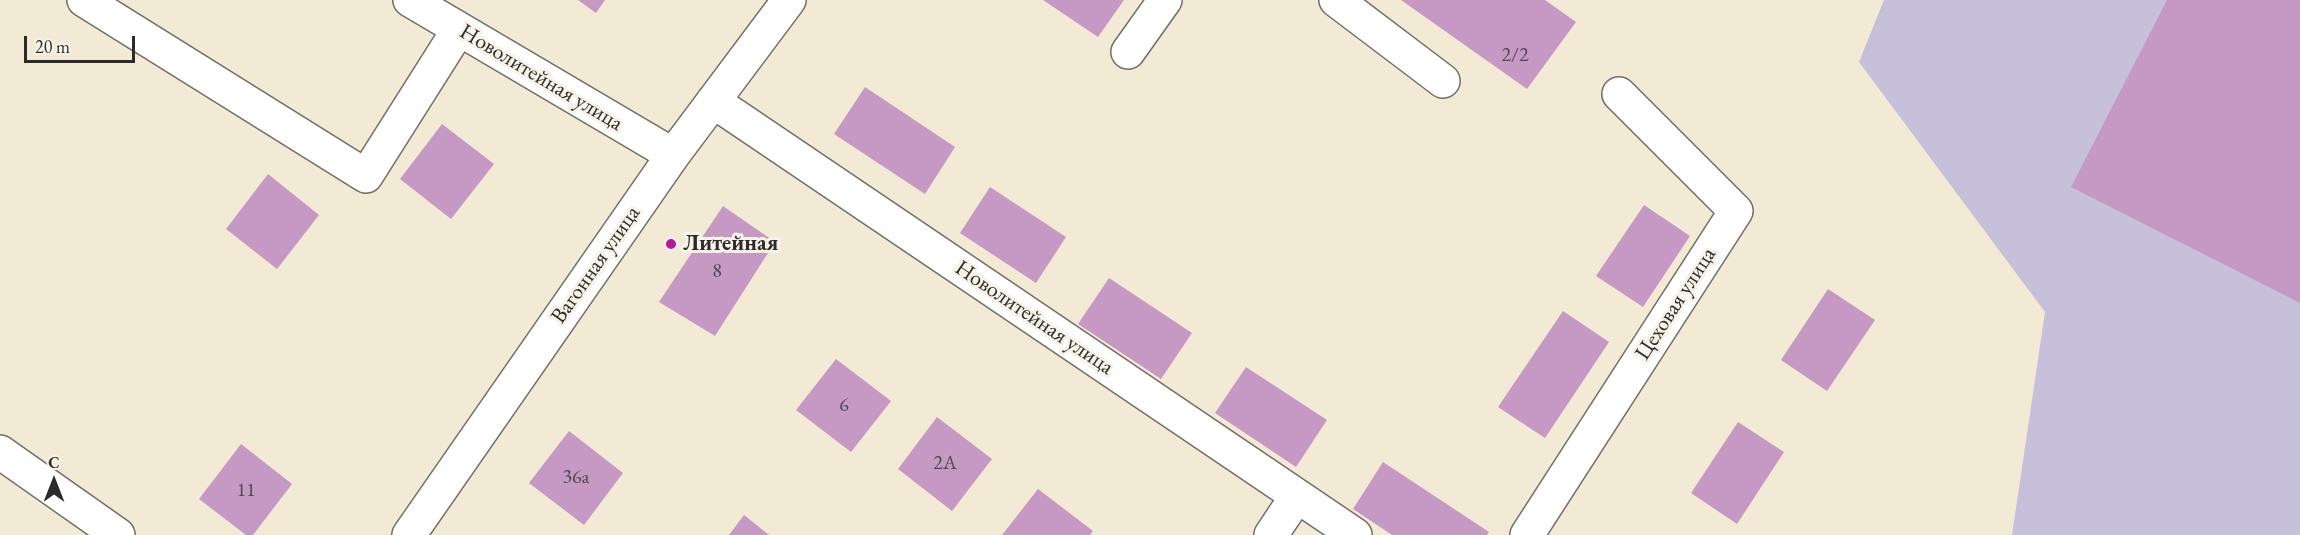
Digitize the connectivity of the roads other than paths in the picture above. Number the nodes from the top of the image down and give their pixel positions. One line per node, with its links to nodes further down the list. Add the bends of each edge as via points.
1 (84, 0): 6 (street, via 366,176)
2 (789, 0): 10 (street, Вагонная улица)
3 (1165, 0): 7 (street)
4 (1336, 0): 8 (street)
5 (413, 1): 6 (street, Новолитейная улица)
6 (459, 29): 11 (street, Новолитейная улица)
7 (1128, 51)
8 (1443, 81)
9 (1619, 94): 18 (street, Цеховая улица, via 1736,211)
10 (713, 101): 11 (street, Вагонная улица); 13 (street, Новолитейная улица)
11 (673, 155): 15 (street, Вагонная улица)
12 (0, 452): 14 (street)
13 (1297, 496): 16 (street); 17 (street, Новолитейная улица)
14 (118, 535)
15 (410, 535)
16 (1271, 535)
17 (1355, 535)
18 (1527, 535)

